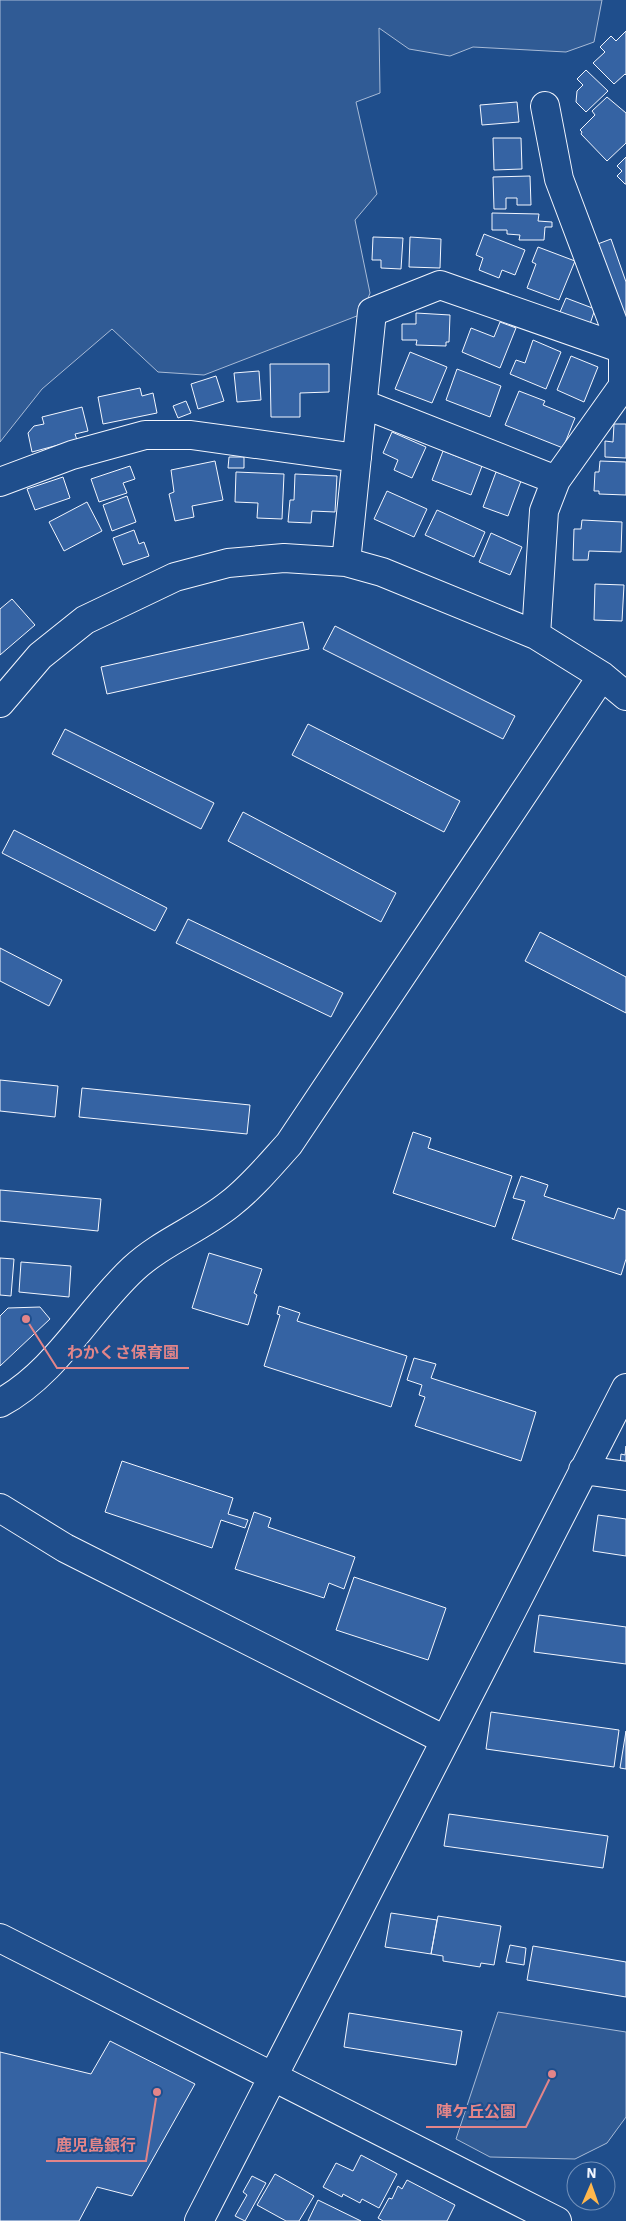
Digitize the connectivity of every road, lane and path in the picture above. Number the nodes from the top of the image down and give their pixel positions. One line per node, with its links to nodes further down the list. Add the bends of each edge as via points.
1 (545, 106): 2 (street, via 558,179)
2 (623, 349): 3 (street, via 440,285 372,312); 5 (street, via 623,386)
3 (363, 404): 4 (street); 5 (street)
4 (357, 458): 6 (street, via 191,435 145,435 72,455); 7 (street)
5 (556, 480): 8 (street, via 544,511)
6 (0, 482)
7 (346, 562): 8 (street, via 382,572); 11 (street, via 284,558 228,564 175,577 85,620 40,656)
8 (536, 635): 9 (street)
9 (602, 676): 10 (street); 13 (street, via 289,1144 231,1204 162,1246 132,1270 52,1360 19,1393)
10 (626, 696)
11 (0, 702)
12 (626, 1388): 14 (street)
13 (0, 1403)
14 (583, 1470): 15 (street); 17 (street)
15 (626, 1476)
16 (0, 1508): 17 (street, via 73,1552)
17 (445, 1740): 19 (street)
18 (0, 1938): 19 (street)
19 (272, 2078): 20 (street); 21 (street)
20 (207, 2218)
21 (557, 2221)

